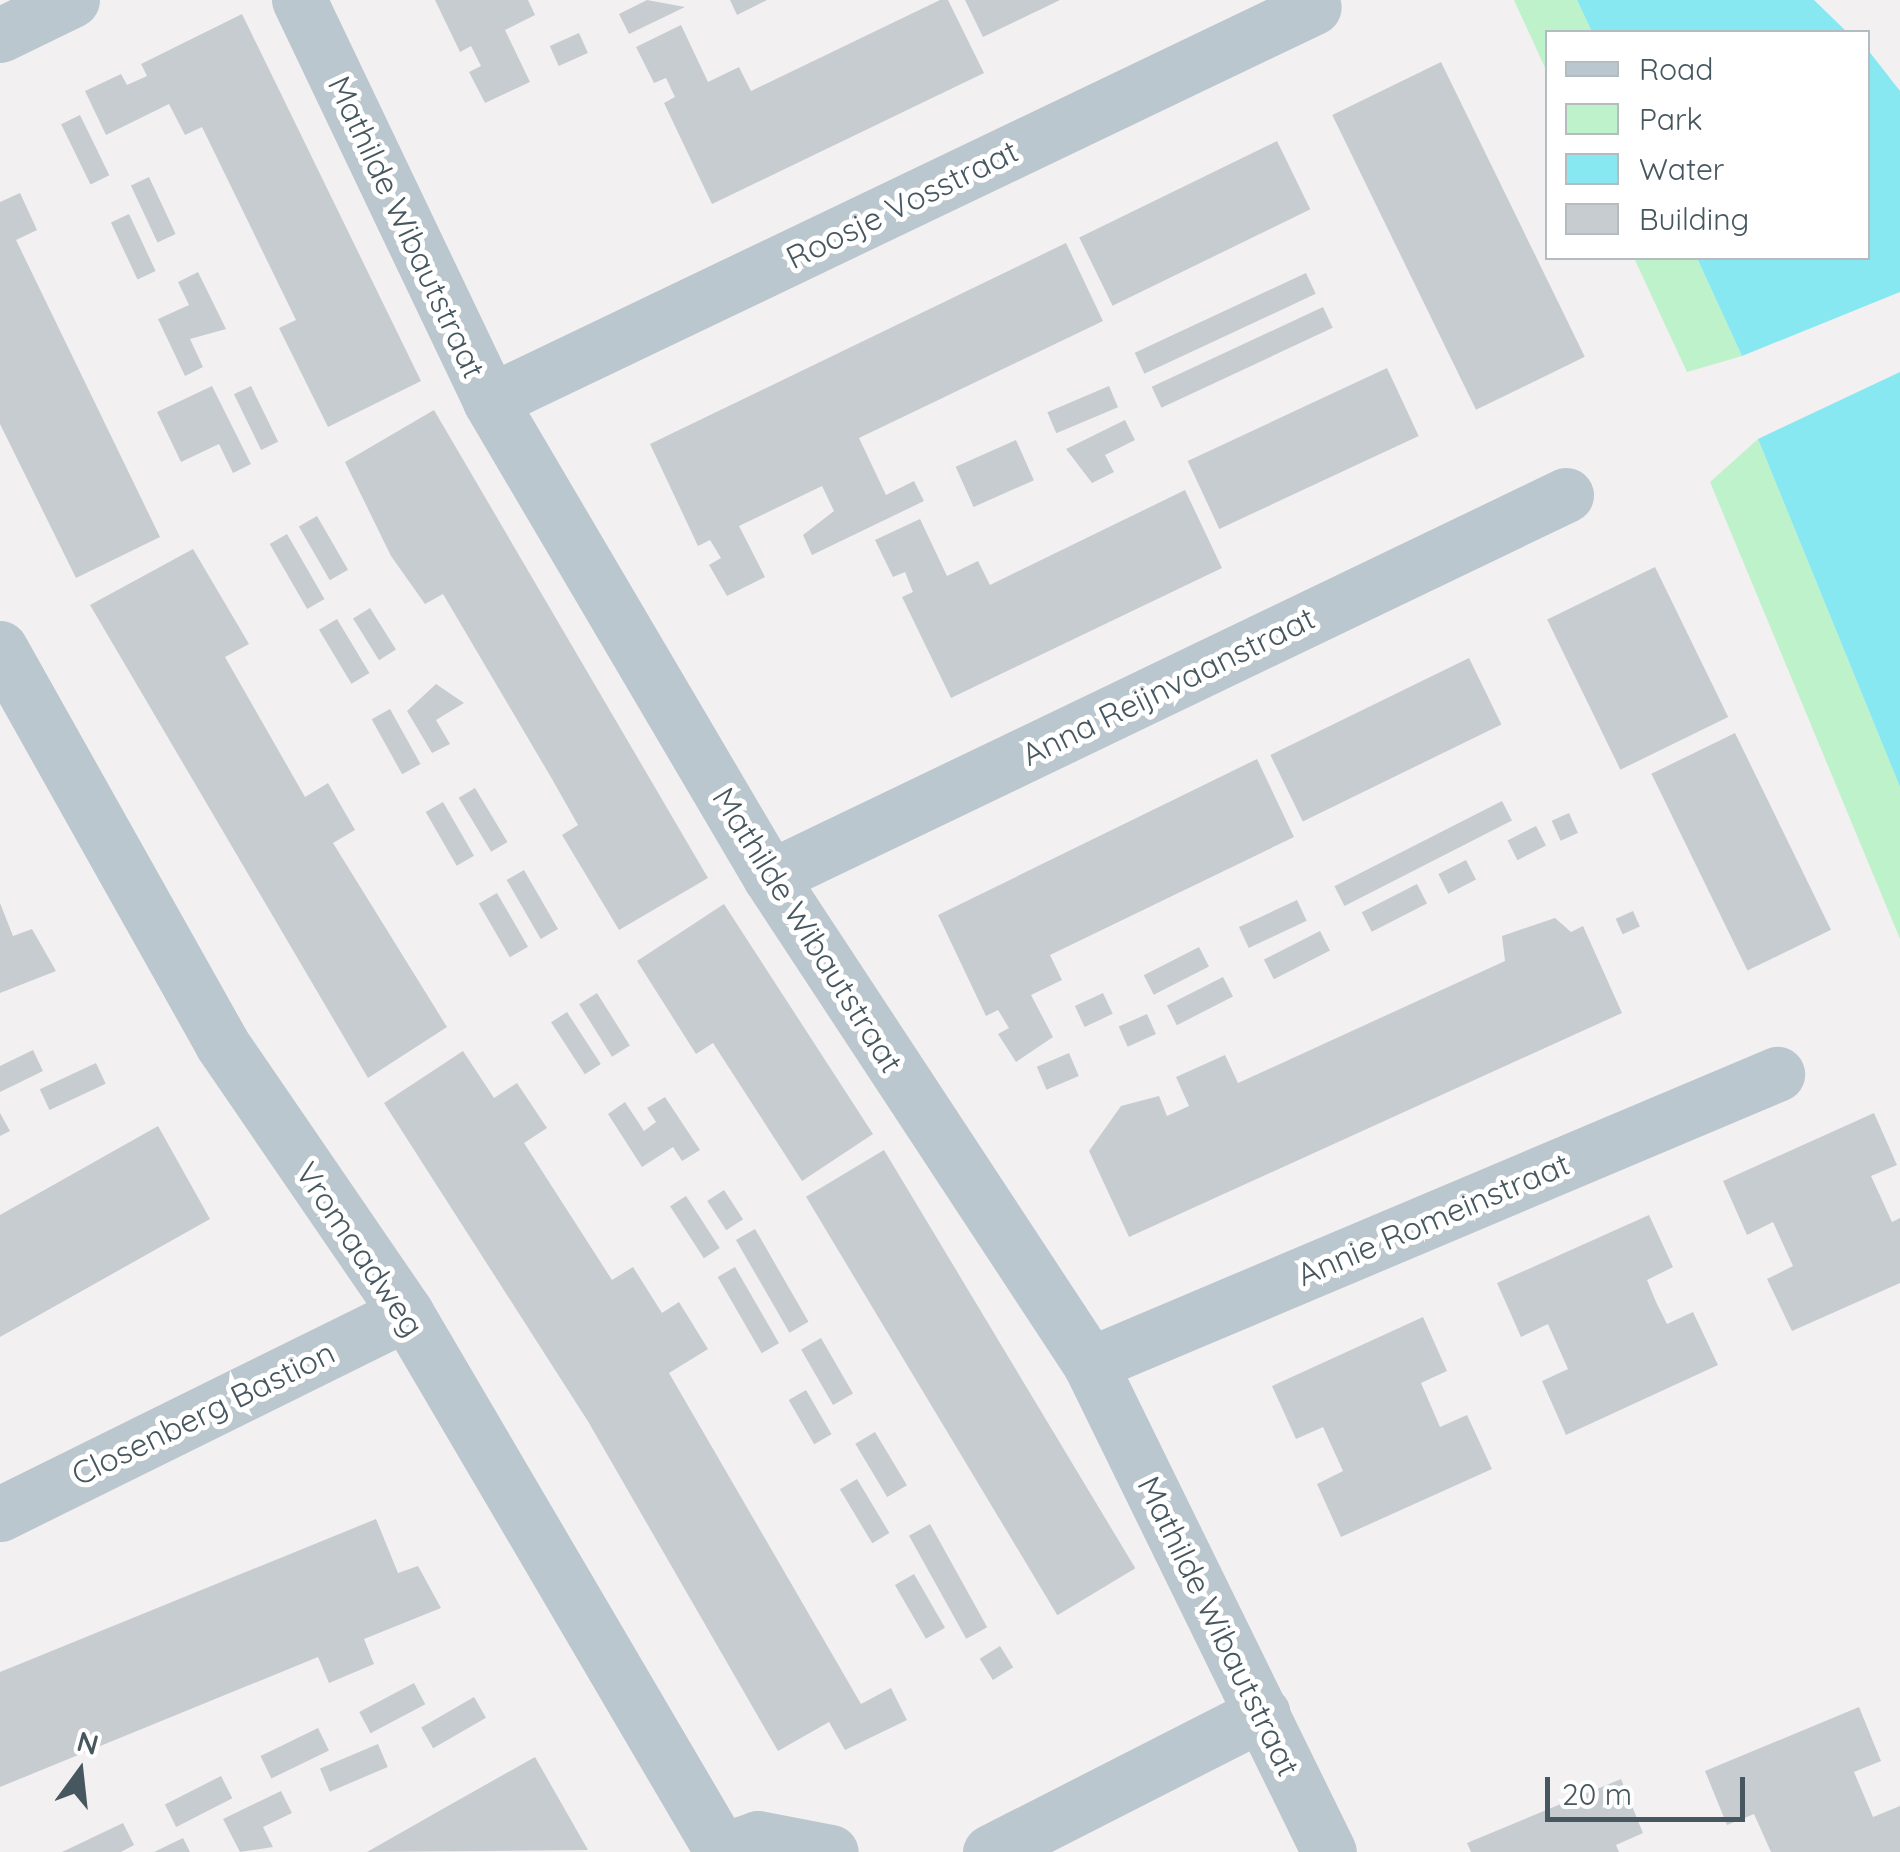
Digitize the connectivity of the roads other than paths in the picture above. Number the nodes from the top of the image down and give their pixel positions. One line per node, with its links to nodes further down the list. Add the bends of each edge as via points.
1 (72, 0): 4 (street)
2 (299, 0): 5 (street, Mathilde Wibautstraat)
3 (1314, 7): 5 (street, Roosje Vosstraat)
4 (0, 35)
5 (490, 402): 8 (street, Mathilde Wibautstraat)
6 (1566, 495): 8 (street, Anna Reijnvaanstraat)
7 (5, 669): 10 (street, Vromaadweg, via 222,1044)
8 (770, 876): 11 (street, Mathilde Wibautstraat)
9 (1777, 1074): 11 (street, Annie Romeinstraat)
10 (406, 1313): 12 (street, Closenberg Bastion); 14 (street, Vromaadweg)
11 (1090, 1364): 13 (street, Mathilde Wibautstraat)
12 (0, 1514)
13 (1263, 1714): 16 (street); 17 (street, Mathilde Wibautstraat)
14 (719, 1851): 15 (street, via 758,1838)
15 (830, 1852)
16 (990, 1852)
17 (1330, 1852)

